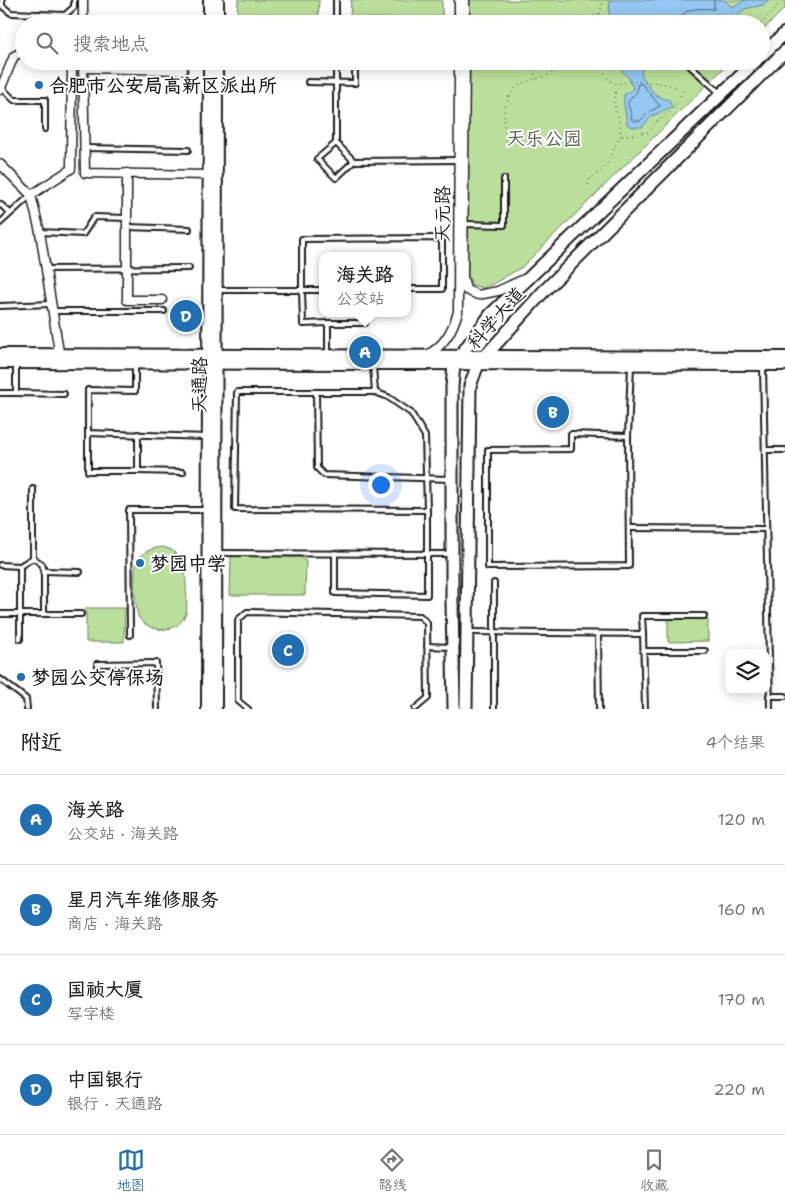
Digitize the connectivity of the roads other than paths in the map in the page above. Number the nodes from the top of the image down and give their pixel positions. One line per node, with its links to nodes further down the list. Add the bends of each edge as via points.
1 (2, 0): 2 (lane, via 2,6 11,13 65,15 74,7)
2 (74, 0)
3 (83, 0): 9 (street)
4 (209, 0): 10 (main road)
5 (218, 0): 11 (main road)
6 (336, 0): 12 (lane)
7 (459, 0): 13 (street)
8 (465, 0): 14 (street)
9 (82, 15)
10 (209, 15)
11 (218, 15)
12 (336, 15)
13 (459, 15)
14 (465, 15)
15 (785, 34): 16 (main road)
16 (770, 48)
17 (785, 51): 19 (main road, 科学大道)
18 (15, 56): 33 (street)
19 (770, 66)
20 (72, 70): 45 (street, via 71,169)
21 (83, 70): 37 (street)
22 (209, 70): 43 (main road, 天通路)
23 (217, 70): 59 (main road, 天通路)
24 (336, 70): 32 (lane)
25 (355, 70): 32 (lane, via 355,83)
26 (459, 70): 40 (street, 天元路)
27 (465, 70): 50 (street, 天元路)
28 (695, 70): 34 (lane)
29 (747, 70): 34 (main road, 科学大道)
30 (766, 70): 75 (main road, 科学大道, via 543,292)
31 (308, 82): 32 (lane)
32 (336, 82): 36 (lane)
33 (0, 88): 35 (lane, via 14,100 45,100)
34 (722, 94): 57 (main road, 科学大道)
35 (45, 129)
36 (336, 143): 39 (lane); 39 (lane, via 317,159 336,178)
37 (85, 148): 38 (lane); 42 (street, via 85,173)
38 (188, 150)
39 (354, 160): 40 (lane)
40 (459, 160): 50 (street, 天元路)
41 (0, 164): 45 (street)
42 (126, 173): 43 (street); 48 (street)
43 (209, 175): 73 (main road, 天通路)
44 (504, 179): 50 (lane, via 504,225)
45 (32, 195): 47 (lane); 53 (street)
46 (0, 204): 47 (lane)
47 (10, 213): 49 (lane)
48 (127, 218): 51 (street); 53 (lane, via 94,217 83,234)
49 (0, 223)
50 (461, 224): 57 (street, 天元路, via 466,290 478,295 498,291); 70 (street, 天元路, via 458,312 443,343)
51 (127, 227): 52 (lane); 56 (street)
52 (189, 229)
53 (40, 232): 54 (street)
54 (46, 268): 56 (lane); 64 (street)
55 (189, 268): 56 (lane)
56 (127, 270): 62 (street, via 127,300)
57 (531, 276): 74 (main road, 科学大道, via 491,314)
58 (411, 289): 60 (lane, via 442,288 442,238 302,239)
59 (217, 290): 60 (lane); 73 (main road, 天通路)
60 (302, 290): 61 (lane); 67 (lane, via 303,324)
61 (319, 290)
62 (162, 300)
63 (0, 306): 64 (lane)
64 (52, 308): 65 (lane); 72 (street)
65 (164, 311)
66 (365, 317): 67 (lane, via 365,323)
67 (328, 324): 69 (lane)
68 (0, 354): 72 (main road)
69 (328, 355): 70 (main road); 73 (main road)
70 (426, 355): 74 (main road)
71 (785, 357): 76 (main road)
72 (60, 358): 73 (main road); 78 (main road); 79 (main road)
73 (213, 359): 79 (main road); 80 (main road); 91 (main road, 天通路); 103 (main road, 天通路)
74 (457, 360): 75 (main road); 80 (main road); 97 (main road, 科学大道, via 452,387)
75 (482, 360): 76 (main road); 81 (main road); 118 (main road, 科学大道, via 470,386)
76 (763, 361): 81 (main road); 82 (main road); 92 (lane)
77 (0, 363): 78 (main road)
78 (16, 363): 86 (lane)
79 (135, 363): 88 (lane, via 135,391 88,390)
80 (373, 364): 84 (lane)
81 (631, 364): 90 (lane)
82 (785, 365)
83 (316, 392): 84 (lane); 96 (lane, via 317,468 324,475); 100 (lane, via 237,392 235,509)
84 (375, 392): 96 (lane, via 410,413 425,436)
85 (0, 393): 86 (lane)
86 (16, 393): 87 (lane)
87 (64, 394)
88 (88, 433): 89 (lane); 94 (lane, via 88,471)
89 (138, 434): 91 (lane); 94 (lane)
90 (628, 436): 101 (lane); 101 (lane, via 570,434 571,449 488,450 488,567 629,566)
91 (208, 437): 99 (main road, 天通路)
92 (764, 450): 93 (lane); 102 (lane)
93 (785, 450)
94 (138, 471): 95 (lane)
95 (183, 472)
96 (426, 477): 97 (lane); 100 (lane)
97 (452, 479): 106 (main road, 科学大道)
98 (33, 489): 107 (lane)
99 (208, 510): 103 (main road, 天通路); 122 (lane, via 129,510)
100 (427, 510): 105 (lane)
101 (629, 528): 102 (lane)
102 (766, 529): 130 (lane)
103 (212, 553): 104 (lane); 134 (main road, 天通路); 135 (main road, 天通路)
104 (335, 553): 105 (lane); 105 (lane, via 335,593 428,595)
105 (428, 554): 106 (lane)
106 (452, 554): 125 (main road, 科学大道)
107 (33, 558): 109 (lane); 110 (lane, via 42,564)
108 (0, 565): 109 (lane)
109 (20, 566): 114 (lane)
110 (44, 571): 111 (lane); 115 (lane)
111 (80, 572)
112 (494, 584): 119 (lane)
113 (0, 614): 114 (lane)
114 (20, 614): 115 (lane); 123 (lane)
115 (44, 614): 116 (lane)
116 (81, 614)
117 (704, 616): 121 (lane, via 642,616)
118 (467, 632): 119 (lane); 139 (main road, 科学大道)
119 (494, 632): 120 (lane); 140 (lane)
120 (598, 634): 121 (lane); 141 (lane)
121 (643, 634): 126 (lane)
122 (130, 636)
123 (20, 639)
124 (427, 646): 125 (lane); 136 (lane, via 427,623 420,616 247,612 238,620 238,701); 137 (lane, via 428,698)
125 (453, 647): 138 (main road, 科学大道)
126 (643, 651): 127 (lane); 142 (lane)
127 (705, 651)
128 (97, 664): 133 (lane, via 156,663)
129 (0, 679): 132 (lane, via 26,699)
130 (769, 696): 131 (lane); 143 (lane)
131 (785, 696)
132 (27, 709)
133 (157, 709)
134 (207, 709)
135 (216, 709)
136 (248, 709)
137 (415, 709)
138 (454, 709)
139 (466, 709)
140 (494, 709)
141 (599, 709)
142 (644, 709)
143 (770, 709)

